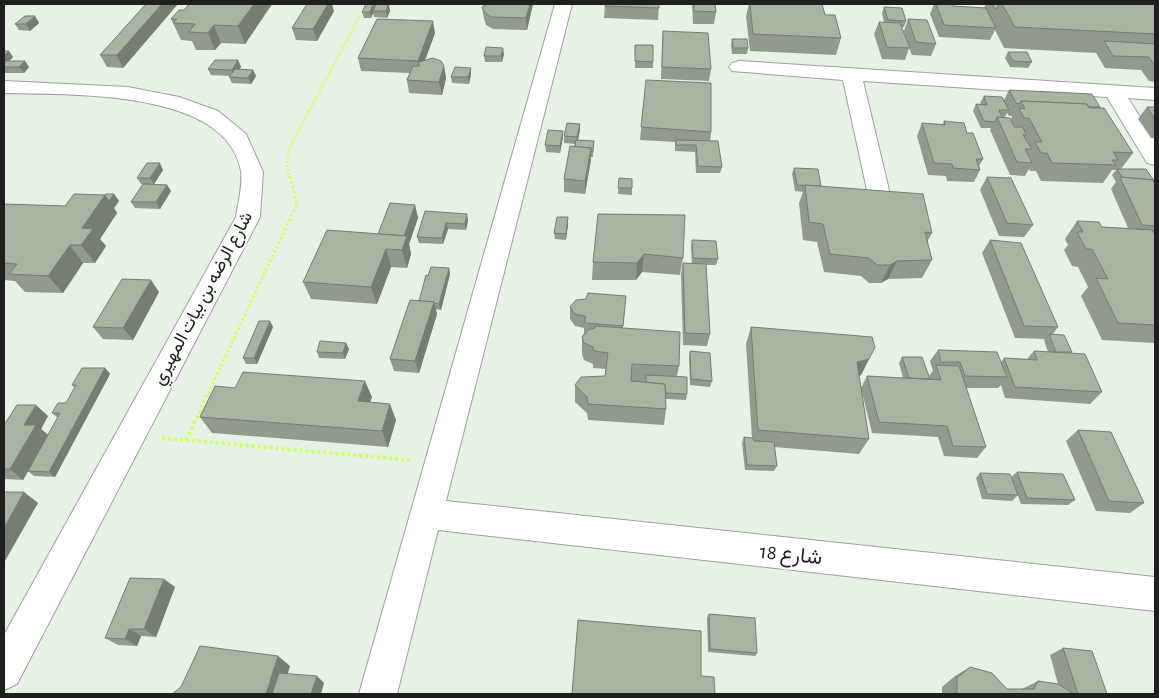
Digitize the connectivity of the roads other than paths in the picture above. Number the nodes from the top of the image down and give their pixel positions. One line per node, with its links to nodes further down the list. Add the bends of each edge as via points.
1 (564, 4): 9 (street)
2 (739, 67): 3 (street)
3 (852, 75): 5 (street); 8 (street)
4 (4, 87): 11 (street, شارع الرضه بن بيات المهيري, via 126,92 177,102 222,123 244,148 254,180 248,217)
5 (1114, 92): 6 (street); 7 (street)
6 (1155, 94)
7 (1155, 158)
8 (878, 190)
9 (426, 514): 10 (street, شارع 18); 12 (street)
10 (1155, 594)
11 (4, 671)
12 (378, 694)

